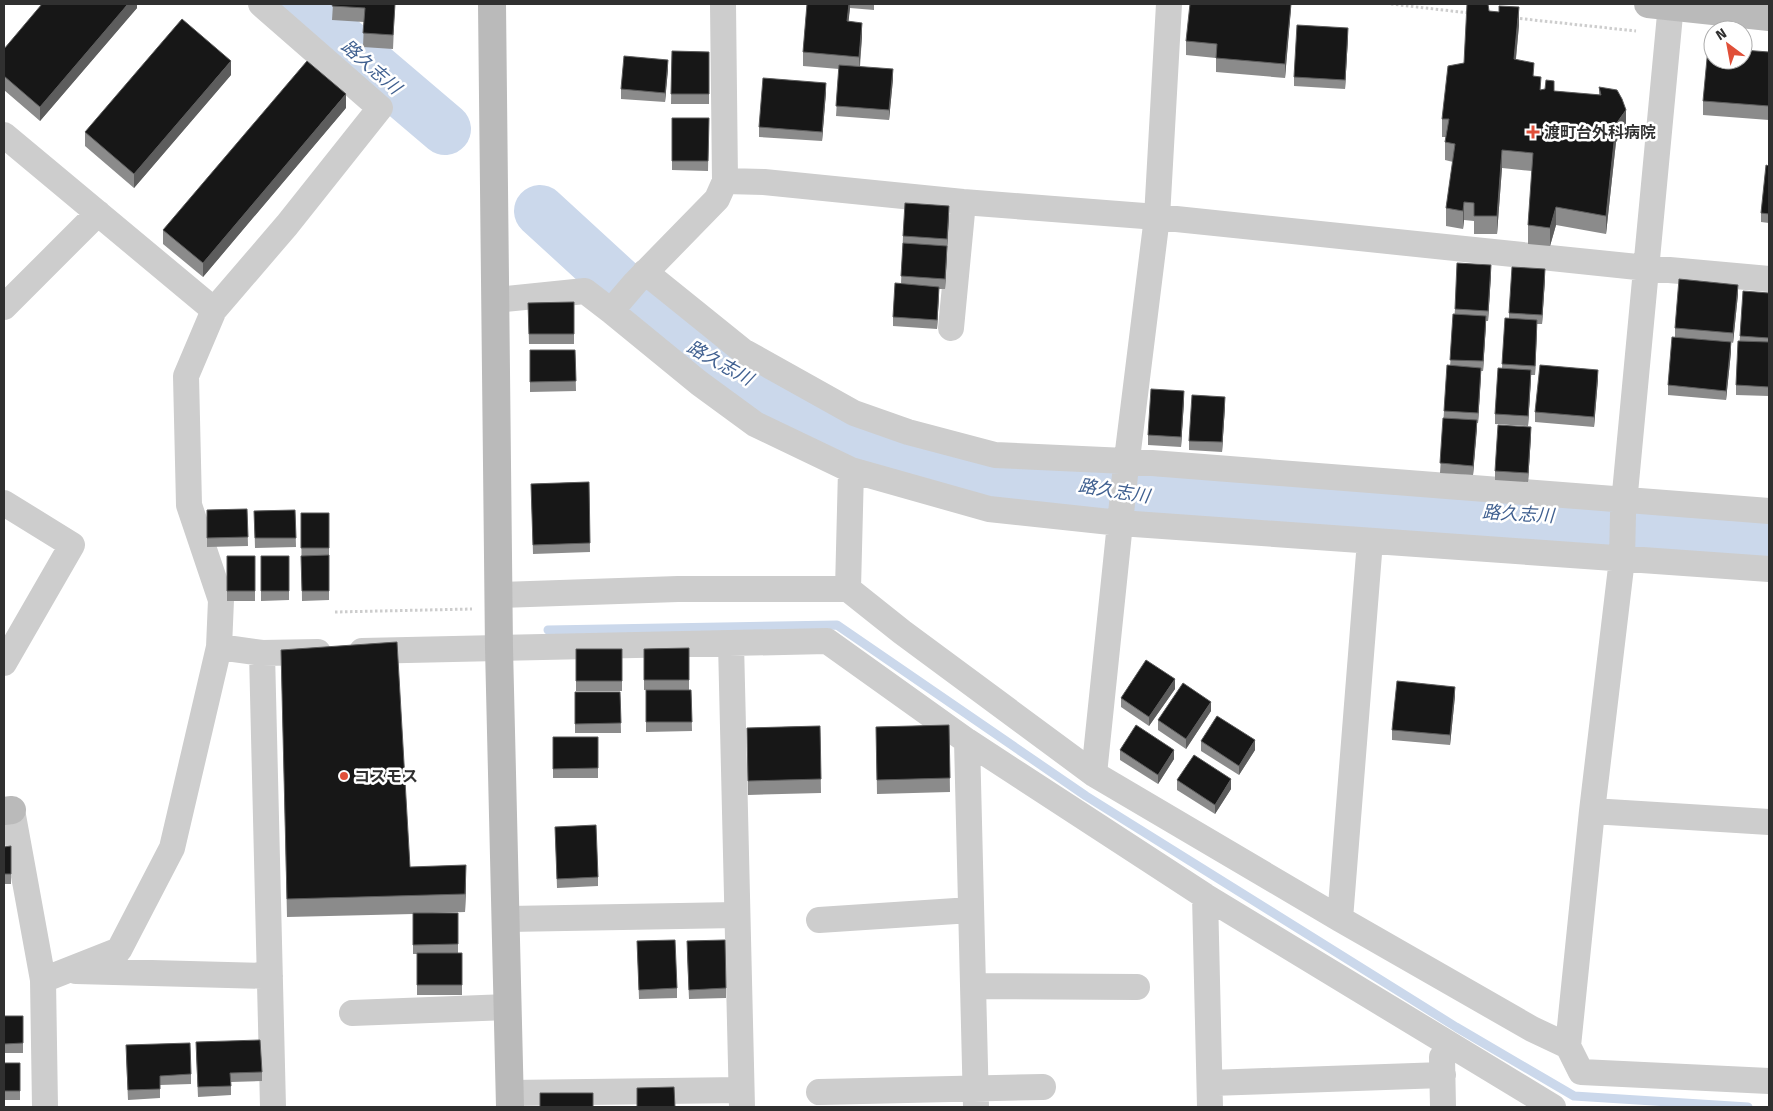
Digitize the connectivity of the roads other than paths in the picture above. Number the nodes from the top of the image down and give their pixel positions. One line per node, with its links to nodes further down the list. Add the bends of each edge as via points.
1 (261, 4): 17 (street, via 380,108)
2 (492, 4): 15 (street)
3 (723, 4): 8 (street)
4 (1169, 4): 11 (street)
5 (1663, 4): 6 (street); 12 (street)
6 (1769, 17)
7 (4, 135): 10 (street)
8 (725, 181): 9 (street); 14 (street, via 717,198)
9 (963, 202): 11 (street); 18 (street)
10 (98, 213): 16 (street); 17 (street)
11 (1157, 217): 12 (street); 19 (street)
12 (1647, 268): 13 (street); 22 (street)
13 (1769, 279)
14 (628, 291): 15 (street, via 585,291); 19 (street, via 854,413 908,432 995,455); 20 (street, via 698,384 756,424)
15 (496, 300): 29 (street)
16 (4, 307)
17 (214, 310): 31 (street, via 186,376 190,505 221,600)
18 (951, 328)
19 (1126, 468): 22 (street); 24 (street)
20 (851, 470): 24 (street, via 989,508); 28 (street)
21 (4, 503): 34 (street, via 72,545)
22 (1623, 507): 23 (street); 26 (street)
23 (1769, 511)
24 (1121, 516): 25 (street); 36 (street)
25 (1370, 541): 26 (street); 44 (street)
26 (1622, 552): 27 (street); 38 (street)
27 (1769, 569)
28 (848, 590): 29 (street, via 678,589); 36 (street)
29 (498, 595): 32 (street)
30 (731, 643): 32 (street); 35 (street, via 827,641); 42 (street)
31 (219, 647): 33 (street); 46 (street, via 172,848 119,950)
32 (499, 648): 33 (street); 43 (street)
33 (262, 654): 47 (street)
34 (4, 664)
35 (967, 741): 40 (street); 41 (street)
36 (1094, 774): 44 (street)
37 (8, 811): 46 (street)
38 (1592, 811): 39 (street); 53 (street)
39 (1769, 822)
40 (1205, 896): 52 (street); 58 (street)
41 (971, 910): 45 (street); 48 (street)
42 (737, 915): 43 (street); 59 (street)
43 (505, 918): 50 (street)
44 (1340, 919): 53 (street, via 1532,1030)
45 (819, 920)
46 (54, 975): 47 (street); 62 (street)
47 (270, 976): 63 (street)
48 (973, 986): 49 (street); 60 (street)
49 (1136, 987)
50 (508, 1007): 51 (street); 61 (street)
51 (352, 1013)
52 (1442, 1039): 54 (street); 65 (street)
53 (1568, 1046): 55 (street, via 1581,1072)
54 (1443, 1075): 58 (street); 64 (street)
55 (1769, 1082)
56 (1043, 1087): 60 (street)
57 (819, 1092): 60 (street)
58 (1210, 1095)
59 (742, 1098): 61 (street)
60 (975, 1098)
61 (510, 1100)
62 (45, 1107)
63 (273, 1107)
64 (1443, 1107)
65 (1553, 1107)

